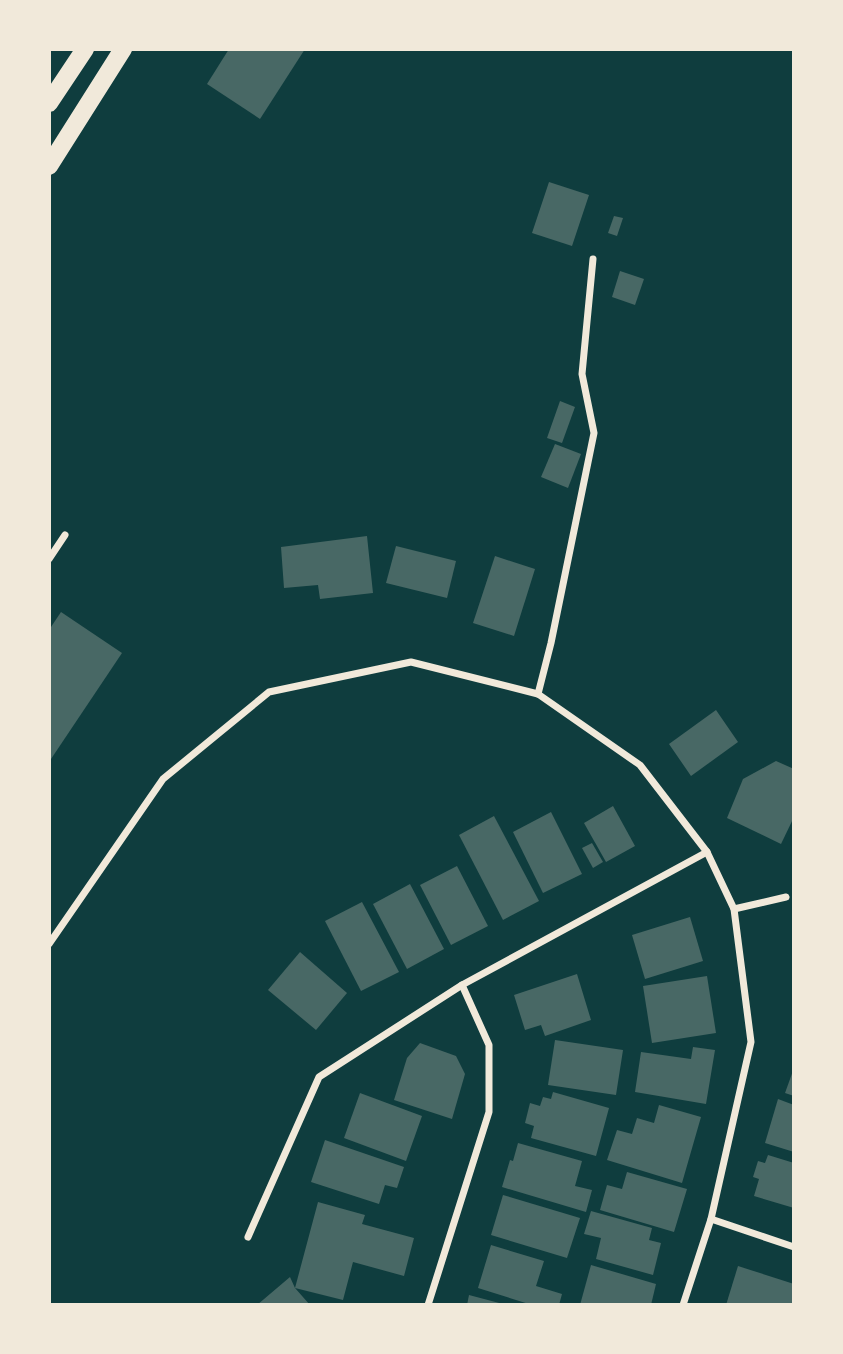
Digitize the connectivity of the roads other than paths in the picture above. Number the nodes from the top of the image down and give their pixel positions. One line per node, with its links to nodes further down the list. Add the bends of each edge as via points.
1 (85, 49): 3 (main road)
2 (123, 49): 4 (main road)
3 (49, 103)
4 (49, 166)
5 (593, 259): 8 (street, via 582,374 594,433)
6 (65, 534): 7 (street)
7 (49, 559)
8 (538, 694): 9 (street, via 640,765); 12 (street, via 411,662 268,692 163,779)
9 (707, 852): 11 (street); 13 (street)
10 (786, 897): 11 (street)
11 (734, 909): 14 (street, via 751,1042)
12 (49, 944)
13 (462, 985): 15 (street, via 318,1077); 17 (street, via 489,1045 489,1112)
14 (711, 1219): 16 (street); 18 (street)
15 (248, 1237)
16 (794, 1247)
17 (428, 1305)
18 (684, 1305)

